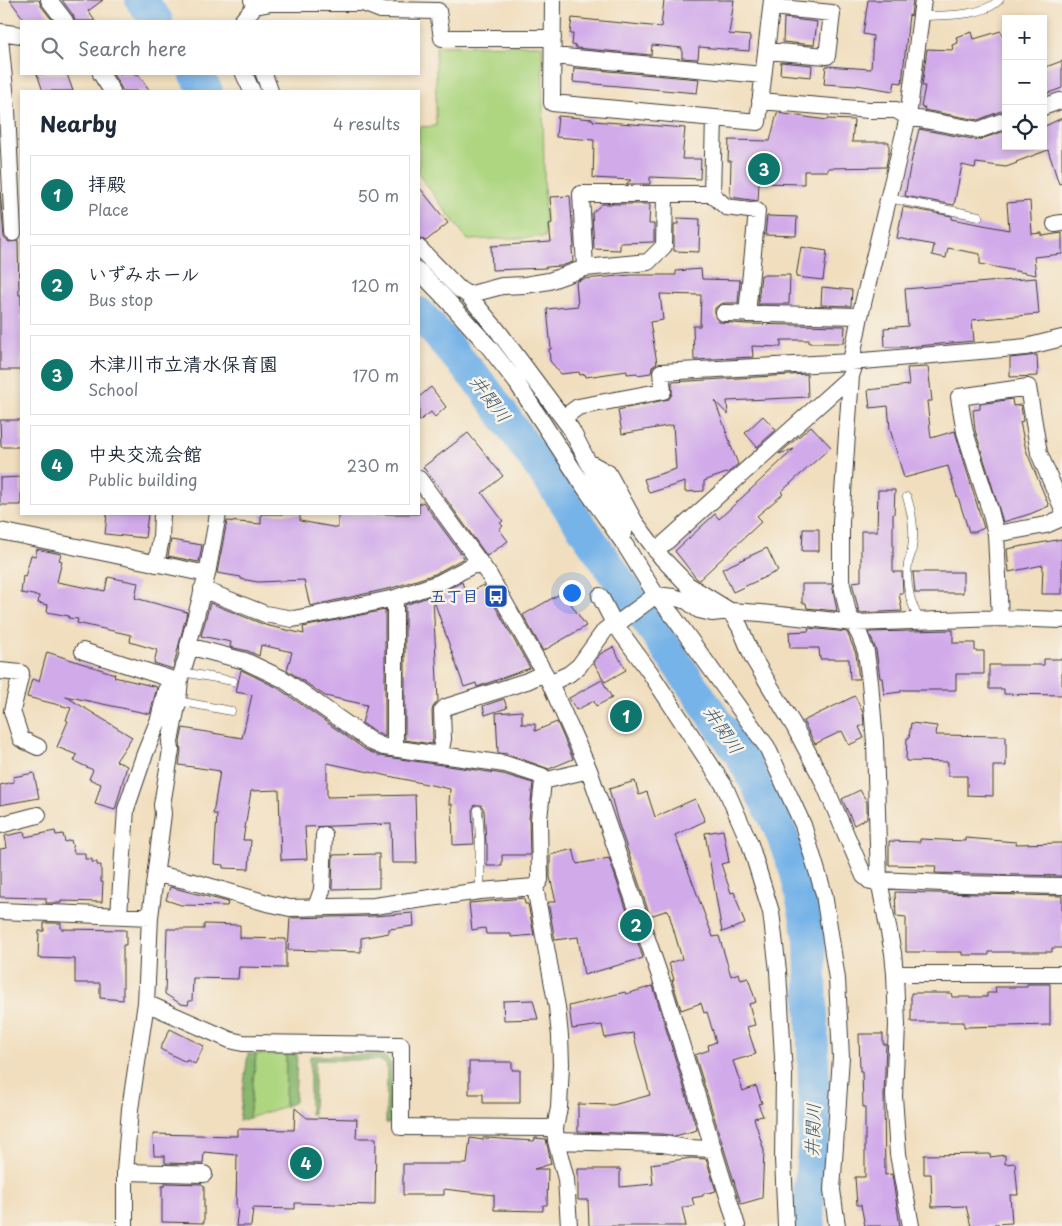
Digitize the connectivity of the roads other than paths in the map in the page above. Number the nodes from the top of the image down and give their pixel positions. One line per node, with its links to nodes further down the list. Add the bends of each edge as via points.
1 (49, 0): 7 (street)
2 (553, 0): 12 (street)
3 (999, 0): 6 (lane, via 995,5 968,13)
4 (771, 3): 13 (street); 13 (street, via 832,13 827,56)
5 (255, 7): 8 (street); 12 (street, via 272,3 363,3 380,10 438,11 442,38)
6 (922, 8): 25 (street)
7 (64, 20)
8 (243, 20)
9 (0, 32): 10 (street)
10 (20, 36)
11 (0, 38): 28 (street)
12 (553, 38): 14 (street)
13 (766, 51): 15 (street)
14 (553, 56): 15 (street); 26 (street, via 552,103)
15 (763, 74): 22 (street)
16 (102, 75): 19 (street)
17 (244, 75): 20 (street)
18 (264, 75): 21 (street)
19 (111, 90)
20 (252, 90)
21 (270, 90)
22 (760, 100): 25 (street, via 896,110); 26 (street, via 758,122)
23 (1060, 101): 24 (street)
24 (1047, 106)
25 (908, 117): 27 (street, via 978,130); 31 (street)
26 (714, 118): 30 (street)
27 (1002, 121)
28 (5, 169): 33 (street)
29 (665, 194): 30 (street); 35 (street, via 664,246 648,262); 35 (street, via 581,194)
30 (712, 194): 39 (street, via 726,207 757,211)
31 (888, 198): 32 (lane); 40 (street)
32 (979, 216)
33 (11, 234)
34 (420, 249): 37 (street)
35 (585, 268): 37 (street, via 549,281 502,286)
36 (420, 272): 53 (street, via 489,347 517,383)
37 (468, 295): 43 (street)
38 (724, 314): 39 (street)
39 (748, 314): 40 (street)
40 (860, 316): 42 (street)
41 (1062, 338): 42 (street, via 1026,347)
42 (851, 369): 43 (street, via 661,372 663,392 578,407); 54 (street); 66 (street, via 841,522 841,580 848,613)
43 (563, 418): 44 (street)
44 (588, 462): 53 (street, via 624,526); 54 (street, via 608,473 635,522)
45 (420, 480): 56 (street)
46 (907, 497): 63 (lane, via 912,517 908,588)
47 (1062, 507): 52 (street, via 1039,453 1028,387 959,397 965,432)
48 (162, 515): 55 (street)
49 (218, 515): 57 (street)
50 (1062, 518): 52 (street)
51 (0, 532): 55 (street)
52 (996, 534): 62 (street)
53 (625, 545): 59 (street)
54 (656, 551): 61 (street, via 688,585)
55 (156, 564): 57 (street)
56 (481, 564): 60 (street); 71 (street)
57 (204, 582): 60 (street, via 265,614 293,619); 67 (street)
58 (600, 596): 65 (street)
59 (653, 597): 61 (street, via 673,597 712,613); 65 (street); 104 (street, via 673,616 768,747 803,825 821,886 837,979 841,1057 832,1190)
60 (396, 598): 76 (street)
61 (730, 611): 66 (street); 85 (street, via 752,658 822,779 864,876 872,882)
62 (1000, 618): 63 (street); 64 (street)
63 (920, 620): 66 (street)
64 (1062, 620)
65 (618, 622): 71 (street, via 605,630 579,666 569,674); 103 (street, via 724,787 750,844 772,912 784,1075)
66 (854, 623): 85 (street, via 866,652 870,682)
67 (188, 646): 70 (street); 76 (street, via 245,661 283,679 372,742)
68 (83, 651): 70 (street)
69 (0, 671): 75 (street, via 21,672 12,711 21,739)
70 (179, 677): 72 (lane); 73 (street); 91 (street, via 166,690 159,719 126,809)
71 (547, 678): 77 (street, via 527,681 446,707 442,711); 78 (street)
72 (233, 681)
73 (178, 701): 74 (lane); 84 (street, via 162,805)
74 (231, 711)
75 (38, 747)
76 (396, 748): 77 (street)
77 (440, 754): 79 (street, via 505,764 542,776)
78 (589, 770): 79 (street); 97 (street, via 663,985)
79 (543, 780): 87 (street, via 539,819 540,880)
80 (478, 810): 88 (lane)
81 (38, 815): 82 (street)
82 (0, 825)
83 (324, 835): 89 (street, via 322,890)
84 (156, 874): 89 (street, via 290,908); 92 (street)
85 (879, 880): 86 (street); 93 (street)
86 (1062, 886)
87 (535, 887): 88 (street); 96 (street, via 560,1036)
88 (480, 891): 89 (street, via 374,906)
89 (316, 907)
90 (0, 911): 91 (street)
91 (119, 915): 92 (street)
92 (150, 917): 95 (street)
93 (895, 974): 94 (street); 105 (street, via 895,1115 898,1154)
94 (1062, 974)
95 (146, 1003): 96 (street, via 243,1043 401,1045 400,1126); 98 (street, via 130,1109)
96 (556, 1135): 97 (street); 101 (street, via 566,1179)
97 (714, 1148): 102 (street)
98 (126, 1172): 99 (street); 100 (street)
99 (204, 1174)
100 (125, 1226)
101 (569, 1226)
102 (737, 1226)
103 (786, 1226)
104 (837, 1226)
105 (911, 1226)

